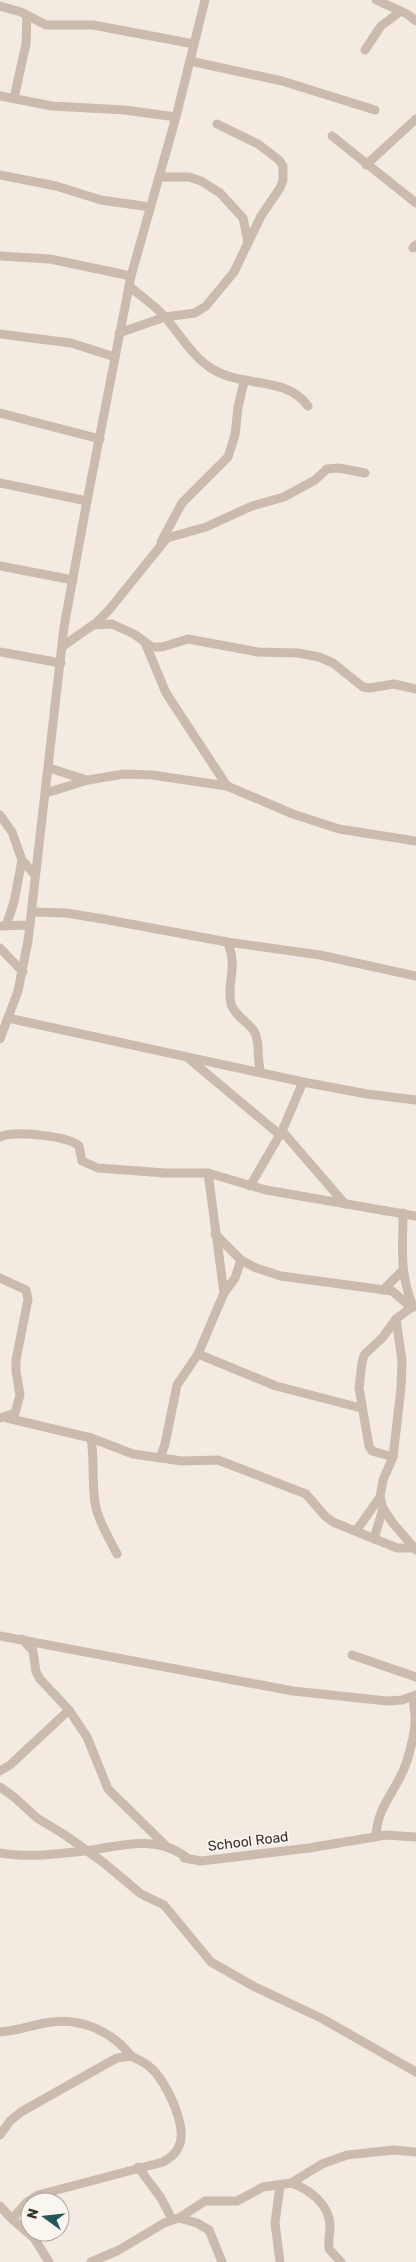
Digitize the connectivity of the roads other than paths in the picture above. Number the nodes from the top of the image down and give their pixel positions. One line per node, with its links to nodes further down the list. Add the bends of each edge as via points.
1 (204, 0): 7 (street)
2 (376, 0): 4 (street)
3 (0, 6): 5 (street)
4 (401, 11): 6 (street); 8 (street, via 381,26)
5 (27, 15): 7 (street, via 46,25 93,25); 11 (street, via 26,44)
6 (416, 21)
7 (194, 44): 9 (street)
8 (364, 50)
9 (190, 60): 12 (street, via 282,81); 13 (street)
10 (0, 96): 11 (street)
11 (14, 98): 13 (street, via 52,106)
12 (376, 110)
13 (176, 117): 19 (street)
14 (416, 118): 17 (street)
15 (218, 124): 22 (street, via 269,151 283,166 280,188 261,216)
16 (332, 136): 17 (street)
17 (366, 165): 20 (street)
18 (0, 176): 21 (street, via 66,188 101,200)
19 (159, 177): 21 (street); 22 (street, via 189,177 220,193 243,218)
20 (416, 203)
21 (150, 207): 24 (street)
22 (249, 245): 26 (street, via 234,272 206,306 195,313)
23 (0, 256): 24 (street, via 50,259)
24 (132, 276): 25 (street)
25 (129, 286): 26 (street); 27 (street)
26 (165, 318): 27 (street); 30 (street, via 203,362)
27 (119, 333): 29 (street)
28 (0, 334): 29 (street, via 71,343)
29 (115, 357): 33 (street)
30 (244, 382): 31 (street, via 286,388 301,397); 37 (street, via 228,457 182,503)
31 (308, 406)
32 (0, 412): 33 (street)
33 (100, 439): 36 (street)
34 (365, 473): 37 (street, via 327,469 284,497 252,506 206,527 176,534)
35 (0, 483): 36 (street)
36 (87, 501): 39 (street)
37 (160, 544): 40 (street, via 119,598)
38 (0, 566): 39 (street)
39 (72, 580): 42 (street)
40 (93, 625): 41 (street, via 112,624 134,634); 42 (street)
41 (146, 645): 45 (street, via 162,648 188,639 258,652 298,653 333,662 363,687 394,684); 48 (street, via 166,693)
42 (63, 646): 44 (street)
43 (0, 652): 44 (street)
44 (61, 663): 46 (street)
45 (416, 689)
46 (50, 768): 47 (street); 49 (street)
47 (88, 780): 48 (street, via 137,773); 49 (street)
48 (227, 786): 51 (street, via 293,814 340,829)
49 (46, 793): 53 (street)
50 (0, 815): 52 (street, via 12,832)
51 (416, 841)
52 (22, 860): 53 (street); 56 (street, via 14,902)
53 (34, 875): 54 (street)
54 (32, 912): 55 (street); 57 (street, via 103,918)
55 (30, 925): 56 (street); 59 (street)
56 (3, 926)
57 (227, 942): 60 (street, via 320,956); 65 (street, via 233,966 231,1002 236,1014 255,1032)
58 (0, 948): 59 (street)
59 (23, 972): 61 (street)
60 (416, 976)
61 (8, 1018): 62 (street); 64 (street)
62 (2, 1028): 63 (street)
63 (0, 1039)
64 (188, 1058): 65 (street); 68 (street)
65 (261, 1073): 66 (street)
66 (304, 1082): 67 (street); 68 (street)
67 (416, 1100)
68 (281, 1133): 71 (street); 72 (street)
69 (0, 1137): 70 (street, via 18,1133 71,1141 79,1146 82,1161 98,1168)
70 (208, 1173): 71 (street); 75 (street)
71 (250, 1186): 72 (street)
72 (345, 1204): 73 (street)
73 (403, 1213): 74 (street); 77 (street)
74 (416, 1216)
75 (215, 1234): 76 (street); 80 (street)
76 (241, 1260): 79 (street, via 281,1276); 80 (street, via 235,1278)
77 (402, 1271): 79 (street); 81 (street)
78 (0, 1278): 85 (street, via 26,1290 28,1299 16,1360 19,1402 15,1413)
79 (383, 1290): 81 (street, via 397,1294)
80 (224, 1293): 83 (street)
81 (414, 1308): 82 (street)
82 (396, 1320): 84 (street, via 364,1355 360,1374); 87 (street, via 402,1361)
83 (198, 1354): 84 (street, via 276,1386); 88 (street, via 177,1384)
84 (361, 1408): 87 (street, via 370,1449)
85 (3, 1418): 86 (street)
86 (90, 1438): 88 (street, via 133,1454); 94 (street, via 94,1454 96,1507)
87 (392, 1457): 89 (street)
88 (160, 1458): 91 (street, via 218,1460 306,1494 333,1522)
89 (380, 1497): 90 (street); 91 (street)
90 (383, 1508): 92 (street); 93 (street)
91 (356, 1531): 92 (street)
92 (374, 1539): 93 (street, via 396,1548)
93 (415, 1549)
94 (117, 1554)
95 (0, 1636): 96 (street)
96 (22, 1639): 99 (street, via 293,1691 387,1701); 100 (street, via 33,1650 40,1679)
97 (352, 1654): 98 (street)
98 (416, 1677)
99 (415, 1695): 103 (street, via 412,1707 415,1724 407,1760 396,1787 378,1815)
100 (69, 1710): 101 (street); 105 (street, via 87,1737 108,1789)
101 (0, 1771)
102 (0, 1788): 106 (street, via 37,1818)
103 (376, 1836): 104 (street, School Road); 105 (street, School Road, via 310,1848 201,1861 184,1858)
104 (416, 1837)
105 (167, 1848): 106 (street, School Road, via 145,1843)
106 (88, 1850): 107 (street, School Road); 110 (street, via 141,1894 164,1905 211,1962 321,2018)
107 (0, 1854)
108 (0, 2032): 109 (street, via 66,2021 86,2025 118,2039)
109 (131, 2056): 111 (street, via 117,2058 21,2112); 113 (street, via 152,2068 166,2088 181,2131 180,2145 172,2157)
110 (416, 2072)
111 (0, 2134)
112 (416, 2152): 114 (street, via 394,2150 347,2155 322,2164)
113 (138, 2167): 117 (street, via 38,2195); 118 (street)
114 (291, 2183): 115 (street); 123 (street, via 309,2192 322,2205 330,2226 329,2249)
115 (280, 2186): 118 (street, via 263,2187 237,2201 205,2201); 122 (street, via 275,2223)
116 (0, 2206): 117 (street)
117 (12, 2219): 119 (street, via 34,2238)
118 (175, 2219): 120 (street); 121 (street, via 205,2226)
119 (49, 2262)
120 (91, 2262)
121 (222, 2262)
122 (280, 2262)
123 (341, 2262)

